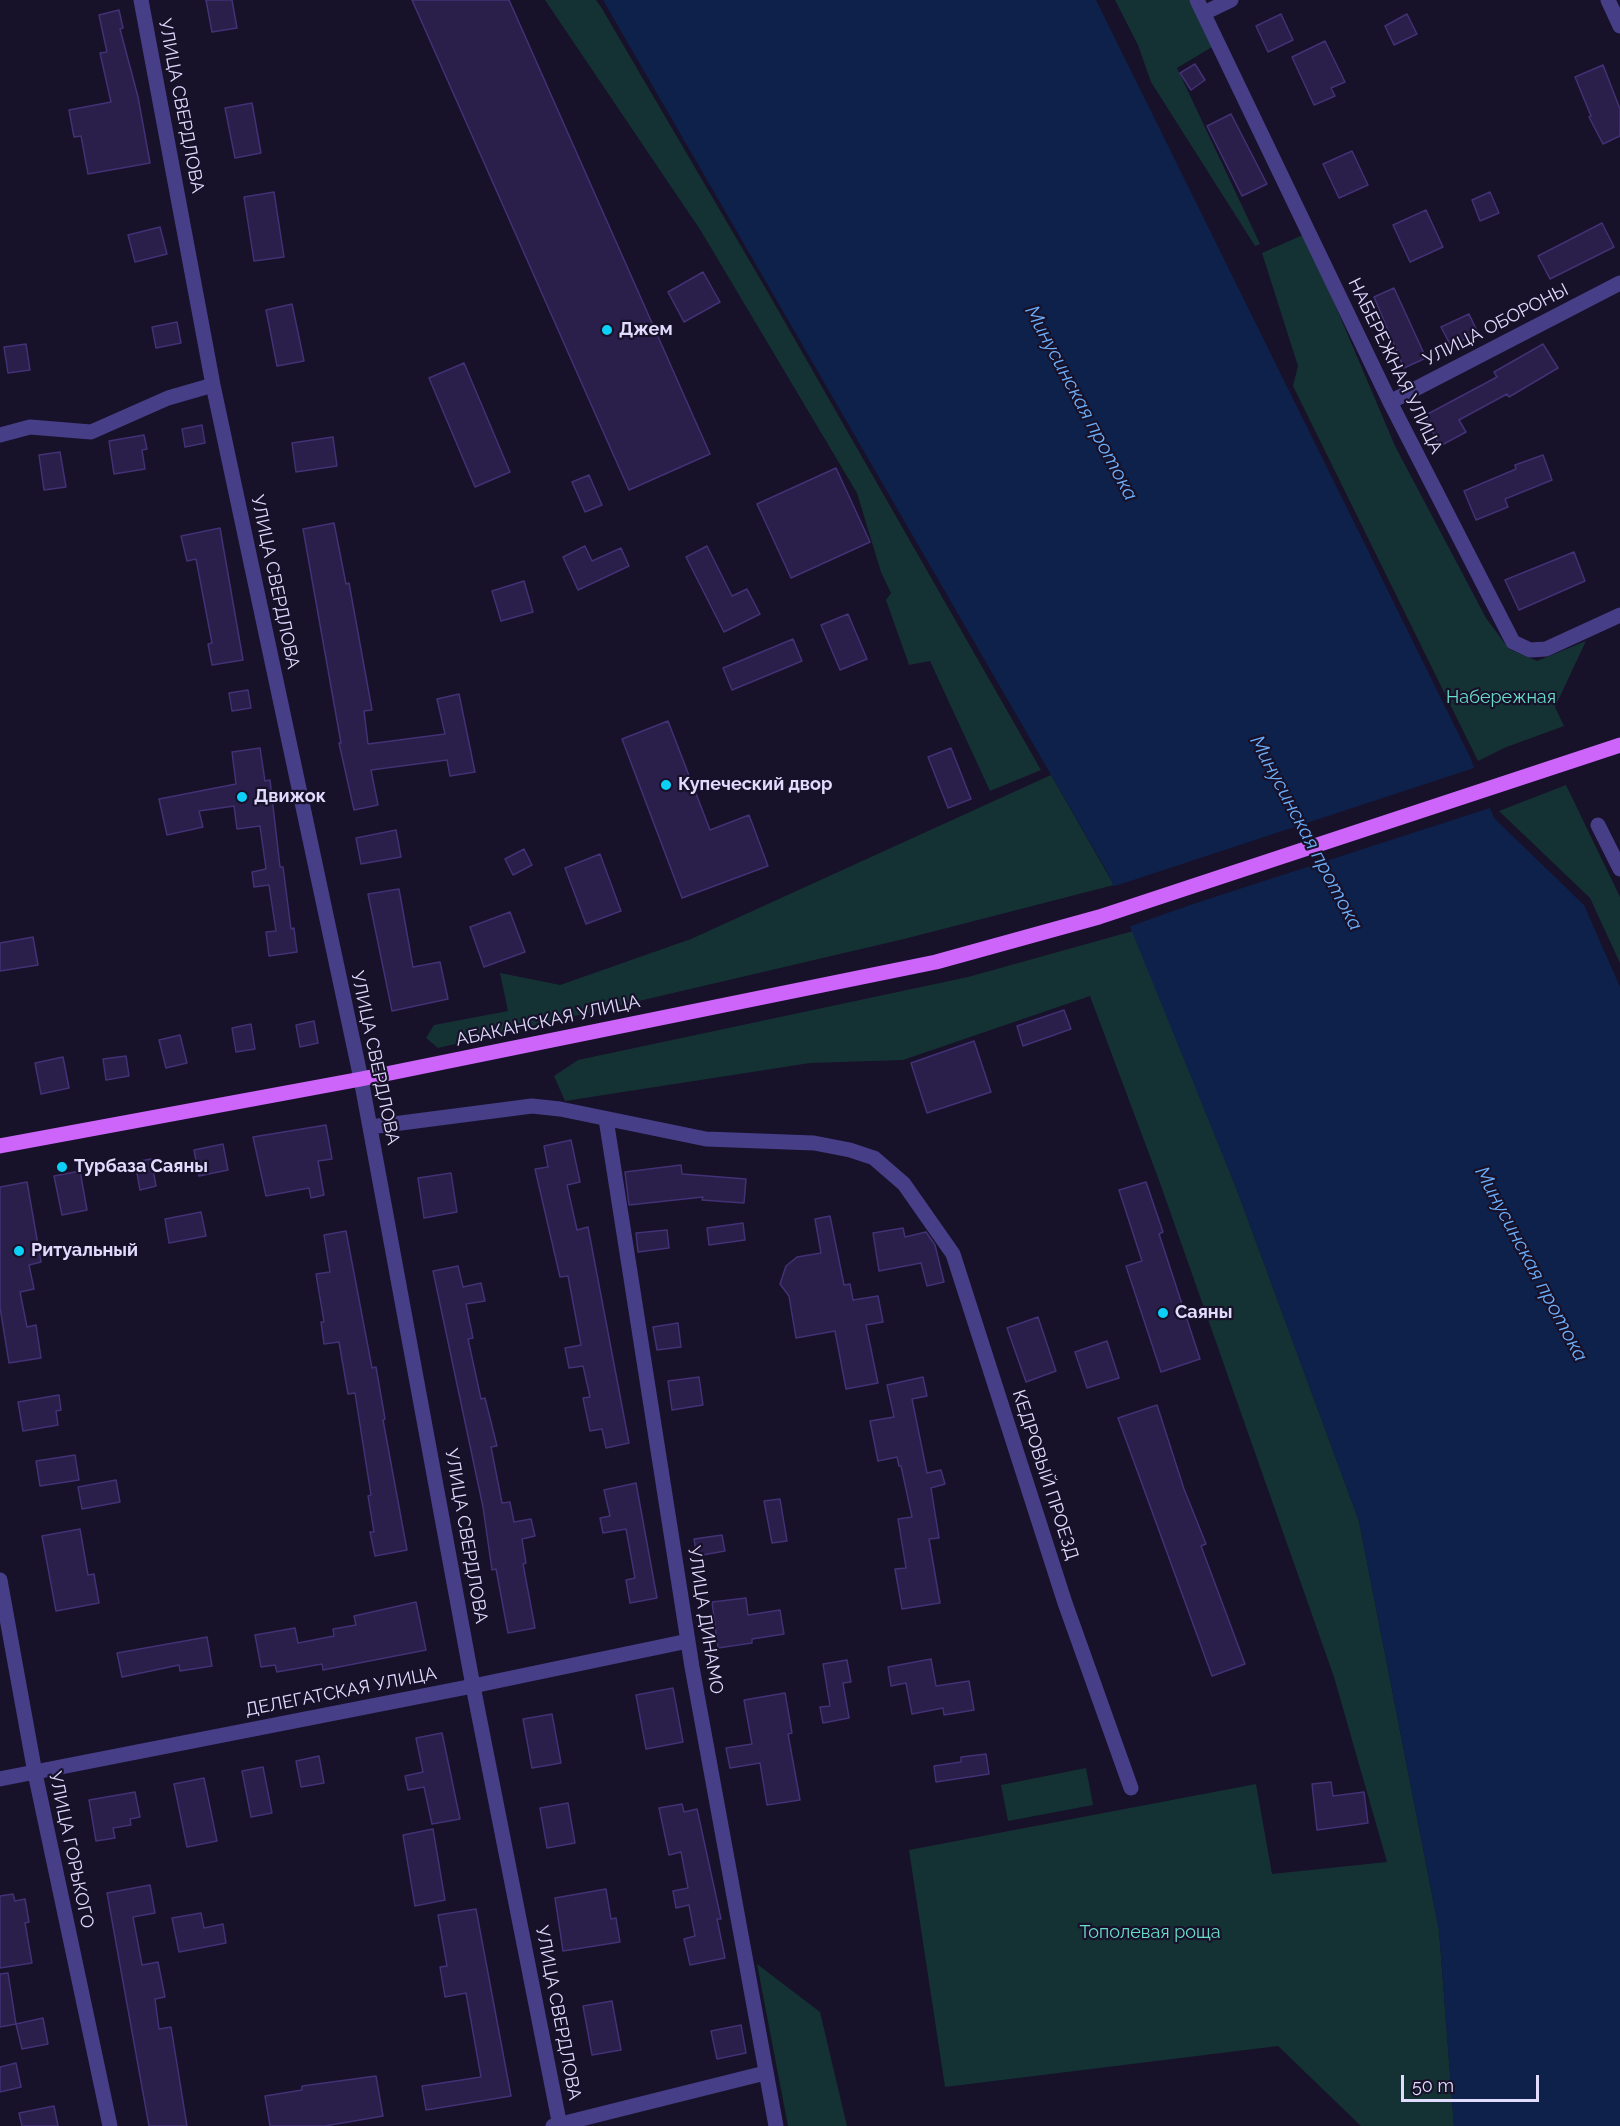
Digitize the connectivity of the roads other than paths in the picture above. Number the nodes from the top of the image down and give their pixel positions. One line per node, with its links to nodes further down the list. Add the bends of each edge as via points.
1 (141, 0): 7 (street, УЛИЦА СВЕРДЛОВА)
2 (1231, 0): 4 (street)
3 (1608, 0): 5 (street)
4 (1201, 7): 8 (street, НАБЕРЕЖНАЯ УЛИЦА)
5 (1620, 26)
6 (1620, 283): 8 (street, УЛИЦА ОБОРОНЫ)
7 (213, 385): 9 (street, via 168,398 91,432 30,427); 14 (street, УЛИЦА СВЕРДЛОВА)
8 (1390, 402): 10 (street, НАБЕРЕЖНАЯ УЛИЦА, via 1513,642 1530,650 1546,649)
9 (0, 435)
10 (1620, 615)
11 (1620, 745): 14 (main road, АБАКАНСКАЯ УЛИЦА, via 1099,917 936,962)
12 (1598, 825): 13 (street)
13 (1620, 869)
14 (361, 1079): 16 (street, УЛИЦА СВЕРДЛОВА); 17 (main road, АБАКАНСКАЯ УЛИЦА)
15 (606, 1119): 16 (street, via 532,1106); 19 (street, УЛИЦА ДИНАМО); 23 (street, КЕДРОВЫЙ ПРОЕЗД, via 706,1138 814,1143 850,1149 874,1158 904,1184 954,1254 1065,1603)
16 (370, 1127): 20 (street, УЛИЦА СВЕРДЛОВА)
17 (0, 1146)
18 (0, 1580): 21 (street, УЛИЦА ГОРЬКОГО)
19 (688, 1641): 20 (street, ДЕЛЕГАТСКАЯ УЛИЦА); 24 (street, УЛИЦА ДИНАМО)
20 (473, 1686): 21 (street, ДЕЛЕГАТСКАЯ УЛИЦА); 26 (street, УЛИЦА СВЕРДЛОВА)
21 (35, 1773): 22 (street, ДЕЛЕГАТСКАЯ УЛИЦА); 25 (street, УЛИЦА ГОРЬКОГО)
22 (0, 1779)
23 (1131, 1788)
24 (765, 2073): 26 (street); 27 (street, УЛИЦА ДИНАМО)
25 (110, 2126)
26 (558, 2126)
27 (776, 2126)

